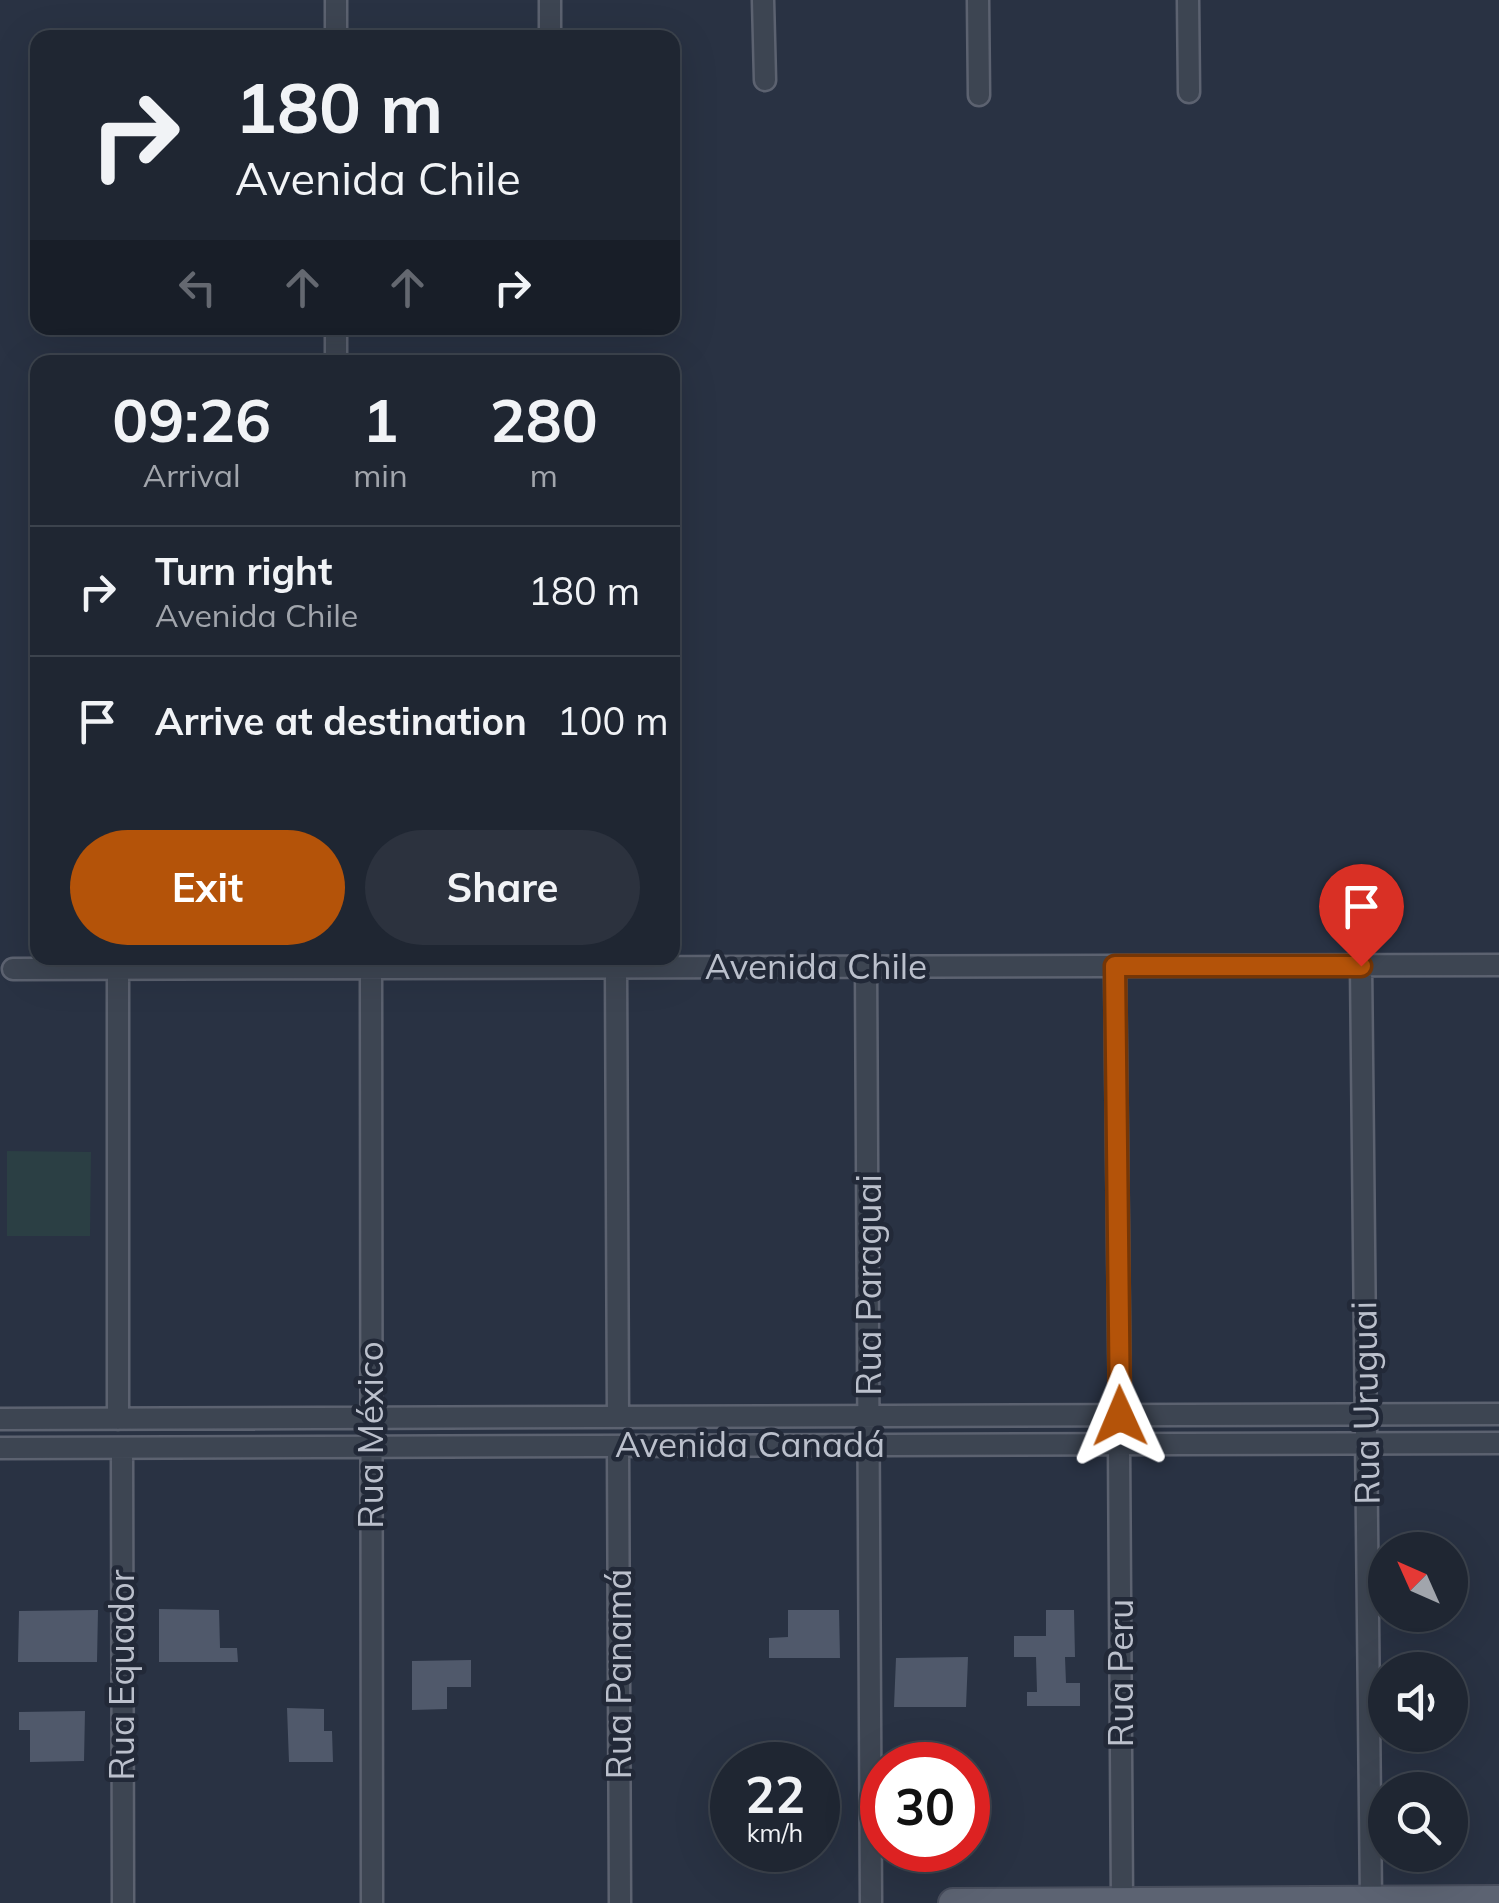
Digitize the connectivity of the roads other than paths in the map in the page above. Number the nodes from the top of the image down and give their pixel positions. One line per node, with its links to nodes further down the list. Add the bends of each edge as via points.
1 (336, 0): 6 (street)
2 (550, 0): 7 (street)
3 (763, 0): 8 (street)
4 (978, 0): 10 (street)
5 (1188, 0): 9 (street)
6 (336, 30)
7 (550, 30)
8 (764, 80)
9 (1189, 92)
10 (979, 95)
11 (248, 965): 18 (street, Avenida Chile)
12 (349, 965): 19 (street, Avenida Chile)
13 (1499, 965): 15 (street, Avenida Chile)
14 (1115, 966): 15 (street, Avenida Chile); 17 (street, Avenida Chile); 24 (street)
15 (1361, 966): 21 (street, Rua Uruguai)
16 (616, 967): 17 (street, Avenida Chile); 19 (street, Avenida Chile); 25 (street)
17 (866, 967): 23 (street, Rua Paraguai)
18 (118, 968): 20 (street, Avenida Chile); 26 (street)
19 (370, 968): 27 (street, Rua México)
20 (14, 969)
21 (1366, 1414): 22 (street, Avenida Canadá); 24 (street, Avenida Canadá); 29 (street, Rua Uruguai)
22 (1499, 1414)
23 (870, 1416): 24 (street, Avenida Canadá); 25 (street, Avenida Canadá); 32 (street, Rua Paraguai)
24 (1120, 1416)
25 (618, 1417): 27 (street, Avenida Canadá)
26 (118, 1418): 27 (street, Avenida Canadá); 28 (street, Avenida Canadá)
27 (372, 1418): 34 (street, Rua México)
28 (0, 1419)
29 (1366, 1443): 30 (street, Avenida Canadá); 31 (street, Avenida Canadá); 37 (street, Rua Uruguai)
30 (1499, 1443)
31 (1119, 1444): 32 (street, Avenida Canadá); 39 (street, Rua Peru)
32 (870, 1445): 33 (street, Avenida Canadá); 43 (street, Rua Paraguai)
33 (618, 1446): 34 (street, Avenida Canadá); 42 (street, Rua Panamá)
34 (371, 1447): 36 (street, Avenida Canadá); 41 (street, Rua México)
35 (0, 1448): 36 (street, Avenida Canadá)
36 (122, 1448): 40 (street, Rua Equador)
37 (1371, 1900): 38 (main road); 39 (main road)
38 (1499, 1900)
39 (1122, 1902): 44 (main road)
40 (123, 1903)
41 (372, 1903)
42 (620, 1903)
43 (870, 1903)
44 (953, 1903)

